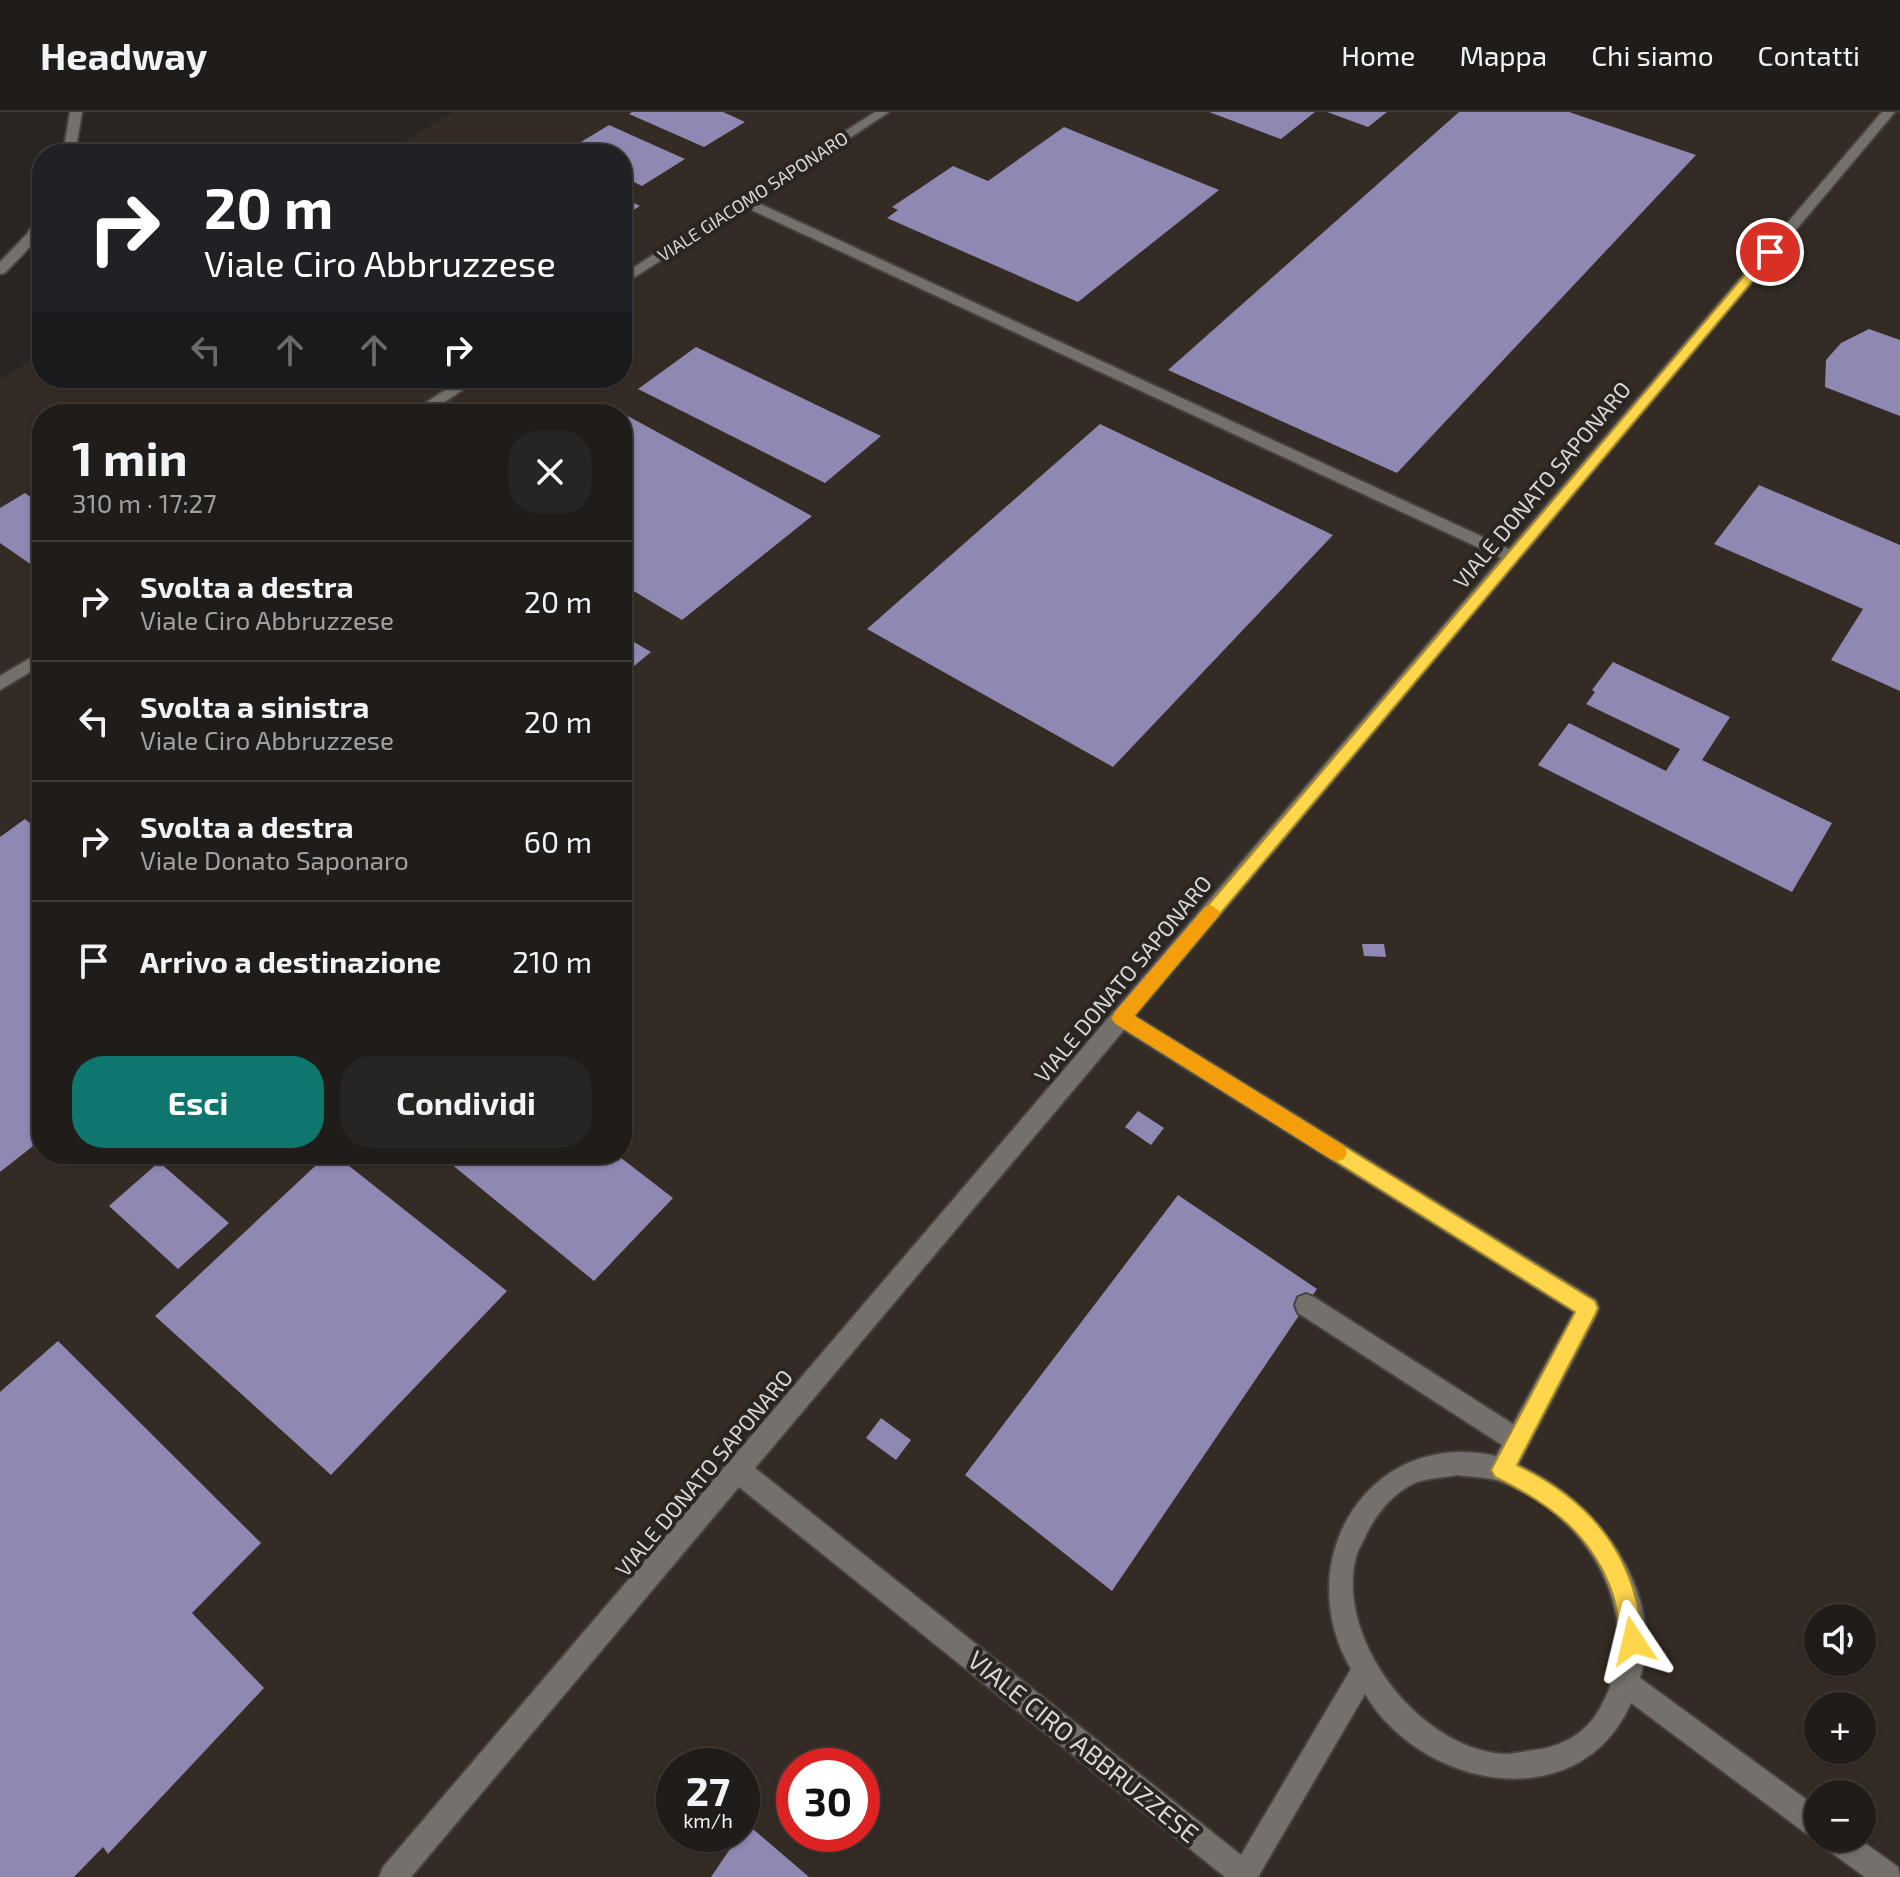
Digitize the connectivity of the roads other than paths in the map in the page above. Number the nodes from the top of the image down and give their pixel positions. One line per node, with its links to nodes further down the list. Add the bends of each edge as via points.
1 (76, 112): 4 (street)
2 (883, 112): 5 (street, VIALE GIACOMO SAPONARO)
3 (1889, 112): 11 (street, VIALE DONATO SAPONARO)
4 (71, 144)
5 (745, 202): 8 (street, VIALE GIACOMO SAPONARO); 11 (street)
6 (32, 236): 7 (street)
7 (0, 270)
8 (632, 275)
9 (457, 388): 10 (street)
10 (433, 404)
11 (1512, 557): 14 (street, VIALE DONATO SAPONARO)
12 (32, 663): 13 (street)
13 (0, 684)
14 (1122, 1018): 16 (street, via 1588,1308); 17 (street, VIALE DONATO SAPONARO)
15 (1306, 1305): 16 (street)
16 (1518, 1441): 18 (street)
17 (738, 1470): 19 (street, VIALE CIRO ABBRUZZESE, via 1244,1875); 23 (street, VIALE DONATO SAPONARO)
18 (1502, 1470): 19 (street, via 1457,1463 1415,1471 1379,1493 1353,1528 1341,1572 1345,1622); 20 (street, via 1542,1488 1578,1517 1606,1553 1625,1596 1633,1641)
19 (1364, 1671): 20 (street, via 1395,1714 1437,1747 1484,1765 1532,1768 1575,1753 1607,1723)
20 (1627, 1684): 21 (street)
21 (1804, 1815)
22 (1854, 1852): 24 (street)
23 (393, 1877)
24 (1888, 1877)

